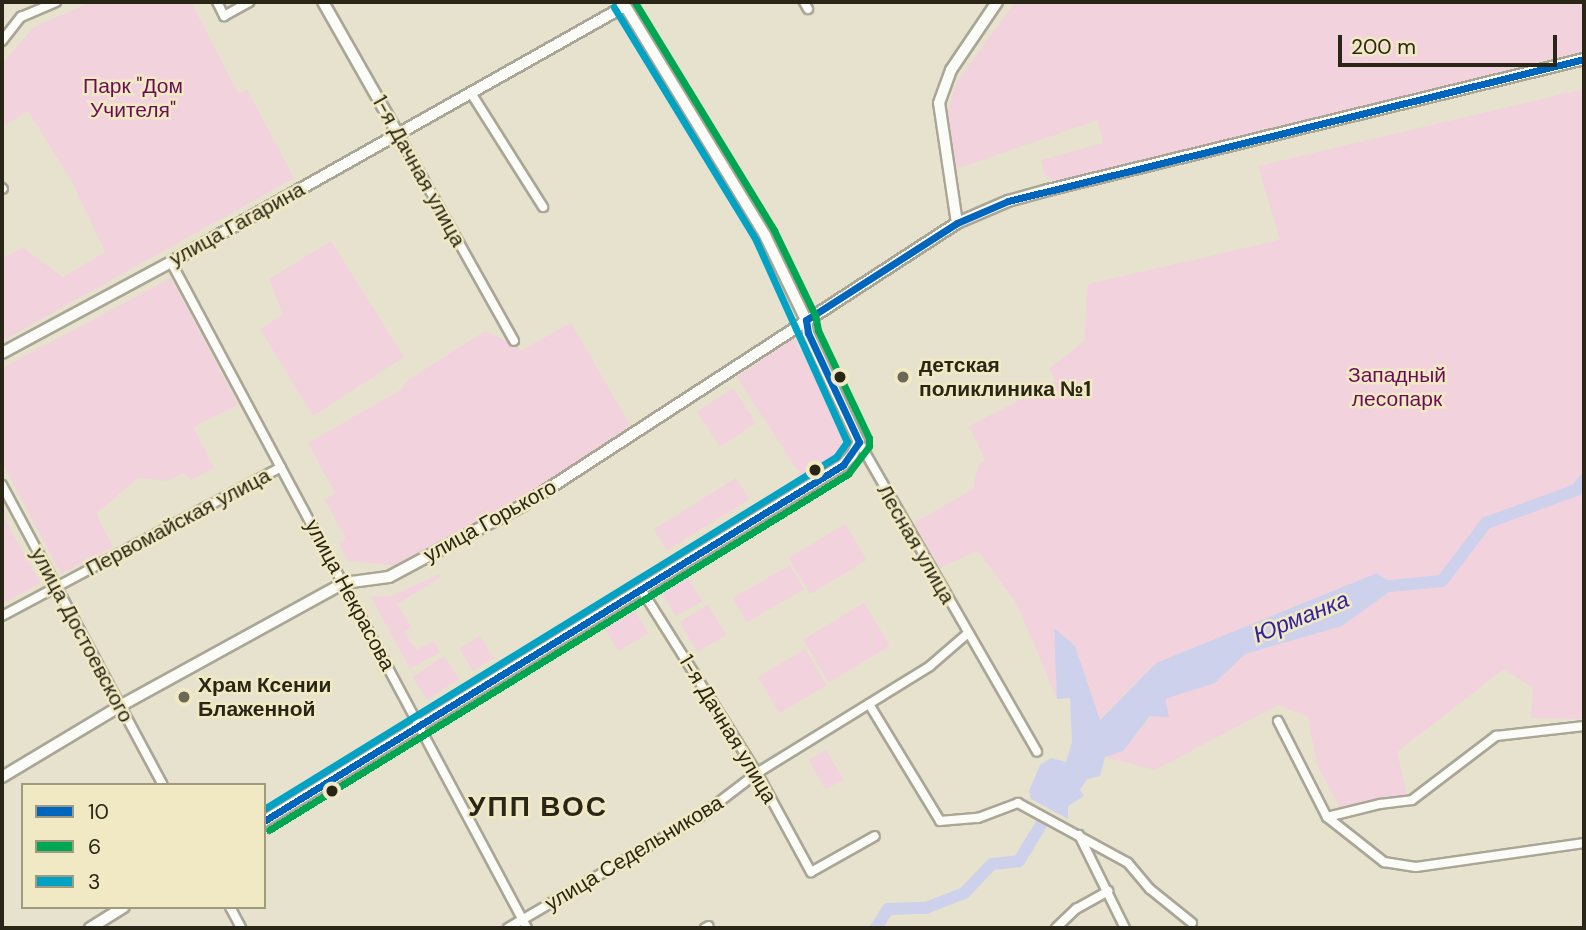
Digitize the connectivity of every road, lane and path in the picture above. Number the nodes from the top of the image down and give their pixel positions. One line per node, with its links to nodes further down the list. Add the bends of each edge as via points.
1 (56, 2): 7 (street, via 21,17)
2 (217, 2): 3 (street, via 224,16)
3 (249, 2)
4 (323, 2): 10 (street, 1-я Дачная улица)
5 (997, 2): 12 (street, via 951,70 939,103)
6 (627, 3): 9 (street, улица Гагарина); 14 (street, Лесная улица, via 765,235)
7 (2, 41)
8 (1584, 59): 12 (street, улица Горького, via 1048,190)
9 (471, 93): 10 (street, улица Гагарина); 11 (street)
10 (398, 134): 13 (street, улица Гагарина); 15 (street, 1-я Дачная улица)
11 (542, 207)
12 (957, 223): 14 (street, улица Горького)
13 (171, 262): 16 (street, улица Гагарина); 18 (street, улица Некрасова)
14 (806, 320): 17 (street, Лесная улица); 20 (street, улица Горького, via 525,504 389,577)
15 (514, 341)
16 (2, 353)
17 (859, 442): 22 (street, via 843,464); 24 (street, Лесная улица)
18 (281, 467): 20 (street, улица Некрасова); 21 (street, Первомайская улица)
19 (2, 485): 21 (street, улица Достоевского)
20 (344, 583): 26 (street, улица Горького); 28 (street, улица Некрасова)
21 (56, 588): 23 (street, Первомайская улица); 26 (street, улица Достоевского)
22 (641, 589): 28 (street); 31 (street, 1-я Дачная улица)
23 (2, 616)
24 (967, 634): 25 (street, улица Седельникова, via 930,666); 30 (street, Лесная улица)
25 (869, 704): 31 (street, улица Седельникова); 36 (street, via 940,821 978,818 1018,803)
26 (120, 706): 32 (street, улица Горького); 33 (street, улица Достоевского)
27 (1278, 721): 34 (street)
28 (420, 725): 35 (street); 43 (street, улица Некрасова)
29 (1584, 726): 34 (street, via 1496,736 1412,800)
30 (1037, 752)
31 (757, 773): 37 (street, 1-я Дачная улица, via 811,872); 43 (street, улица Седельникова, via 702,815)
32 (2, 777)
33 (162, 783)
34 (1326, 817): 38 (street, via 1384,862 1414,867)
35 (266, 820)
36 (1079, 835): 39 (street); 42 (street, via 1128,863 1150,889)
37 (875, 836)
38 (1584, 842)
39 (1108, 891): 47 (street, via 1076,909); 48 (street)
40 (121, 909): 44 (street)
41 (231, 909): 45 (street)
42 (1192, 923)
43 (525, 924): 46 (street, улица Седельникова)
44 (90, 928)
45 (241, 928)
46 (508, 928)
47 (1056, 928)
48 (1125, 928)

